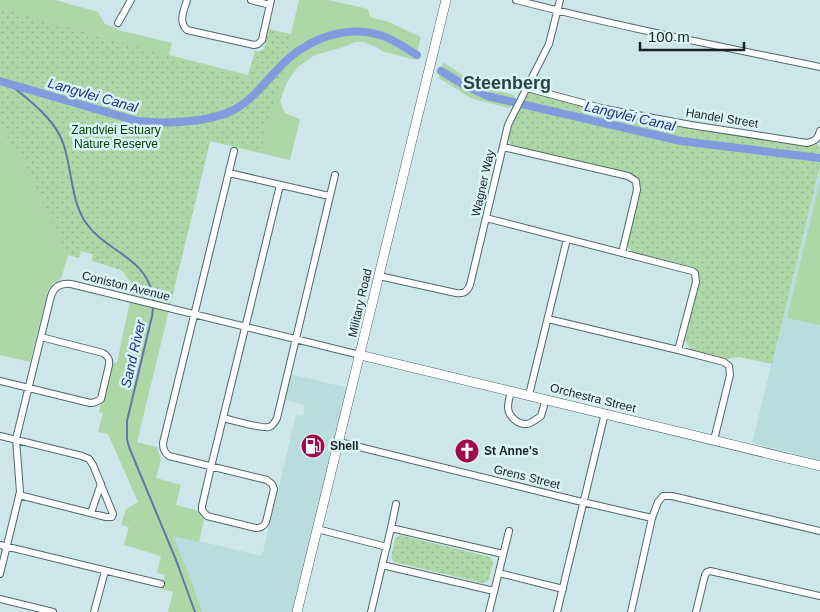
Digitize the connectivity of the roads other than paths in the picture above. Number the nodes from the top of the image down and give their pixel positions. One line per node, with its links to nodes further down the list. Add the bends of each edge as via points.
1 (131, 0): 9 (street)
2 (187, 0): 7 (street, via 182,20 187,30 252,45 262,40)
3 (251, 0): 7 (street)
4 (446, 0): 22 (main road, Military Road)
5 (516, 0): 8 (street)
6 (560, 0): 8 (street, Wagner Way)
7 (271, 2)
8 (558, 11): 10 (street); 11 (street, Wagner Way, via 549,44)
9 (118, 23)
10 (820, 67)
11 (527, 88): 12 (street, Handel Street, via 622,112 807,143 815,141); 13 (street, Wagner Way, via 510,120)
12 (820, 131)
13 (503, 146): 19 (street, Wagner Way); 21 (street, via 628,176 636,181 637,190)
14 (234, 151): 15 (street)
15 (229, 173): 17 (street); 23 (street)
16 (335, 175): 18 (street)
17 (280, 185): 18 (street); 25 (street)
18 (329, 196): 27 (street)
19 (486, 218): 20 (street); 22 (street, Wagner Way, via 470,284 465,292 456,293)
20 (567, 239): 21 (street); 24 (street)
21 (622, 252): 28 (street, via 695,273 696,282)
22 (379, 276): 29 (main road, Military Road)
23 (194, 314): 25 (street, Coniston Avenue); 26 (street, Coniston Avenue, via 71,284 61,285 50,296); 42 (street, via 163,448 170,456)
24 (548, 319): 28 (street); 33 (street)
25 (246, 327): 27 (street, Coniston Avenue); 36 (street)
26 (40, 337): 31 (street, Coniston Avenue); 31 (street, via 103,353 109,359 109,365 101,399 96,403)
27 (296, 339): 29 (street, Coniston Avenue); 36 (street, via 274,423 264,428)
28 (678, 350): 39 (street, via 719,360 729,366 730,375)
29 (360, 355): 32 (main road, Orchestra Street); 40 (main road, Military Road)
30 (0, 381): 31 (street)
31 (28, 388): 38 (street, Coniston Avenue)
32 (511, 391): 33 (main road, Orchestra Street); 34 (street, via 508,411 515,421 526,424 541,416)
33 (529, 395): 34 (main road, Orchestra Street)
34 (546, 399): 35 (main road, Orchestra Street)
35 (605, 413): 39 (main road, Orchestra Street); 45 (street)
36 (223, 418): 42 (street)
37 (0, 436): 38 (street)
38 (16, 439): 43 (street, via 85,457 93,465); 44 (street, Coniston Avenue)
39 (714, 440): 41 (main road, Orchestra Street)
40 (339, 442): 45 (street, Grens Street); 50 (main road, Military Road)
41 (820, 466)
42 (211, 467): 42 (street, via 202,506 207,516 256,528 264,526 274,489 272,484 267,480)
43 (100, 484): 47 (street); 47 (street, via 113,515 106,518)
44 (19, 495): 47 (street); 53 (street, Coniston Avenue)
45 (584, 503): 48 (street, Grens Street); 61 (street)
46 (396, 504): 49 (street)
47 (91, 513)
48 (652, 518): 52 (street, via 658,502 667,495); 71 (street)
49 (391, 528): 54 (street); 55 (street)
50 (318, 530): 54 (street); 67 (main road, Military Road)
51 (509, 531): 55 (street)
52 (820, 531)
53 (3, 546): 57 (street); 59 (street, Coniston Avenue)
54 (387, 547): 56 (street)
55 (503, 554): 58 (street)
56 (382, 565): 62 (street); 68 (street)
57 (104, 571): 60 (street); 66 (street)
58 (499, 573): 61 (street); 62 (street)
59 (0, 574)
60 (160, 584)
61 (563, 589): 70 (street)
62 (494, 591): 69 (street)
63 (820, 596): 72 (street, via 710,571 706,572)
64 (0, 599): 65 (street)
65 (53, 612)
66 (94, 612)
67 (298, 612)
68 (371, 612)
69 (489, 612)
70 (557, 612)
71 (631, 612)
72 (696, 612)

